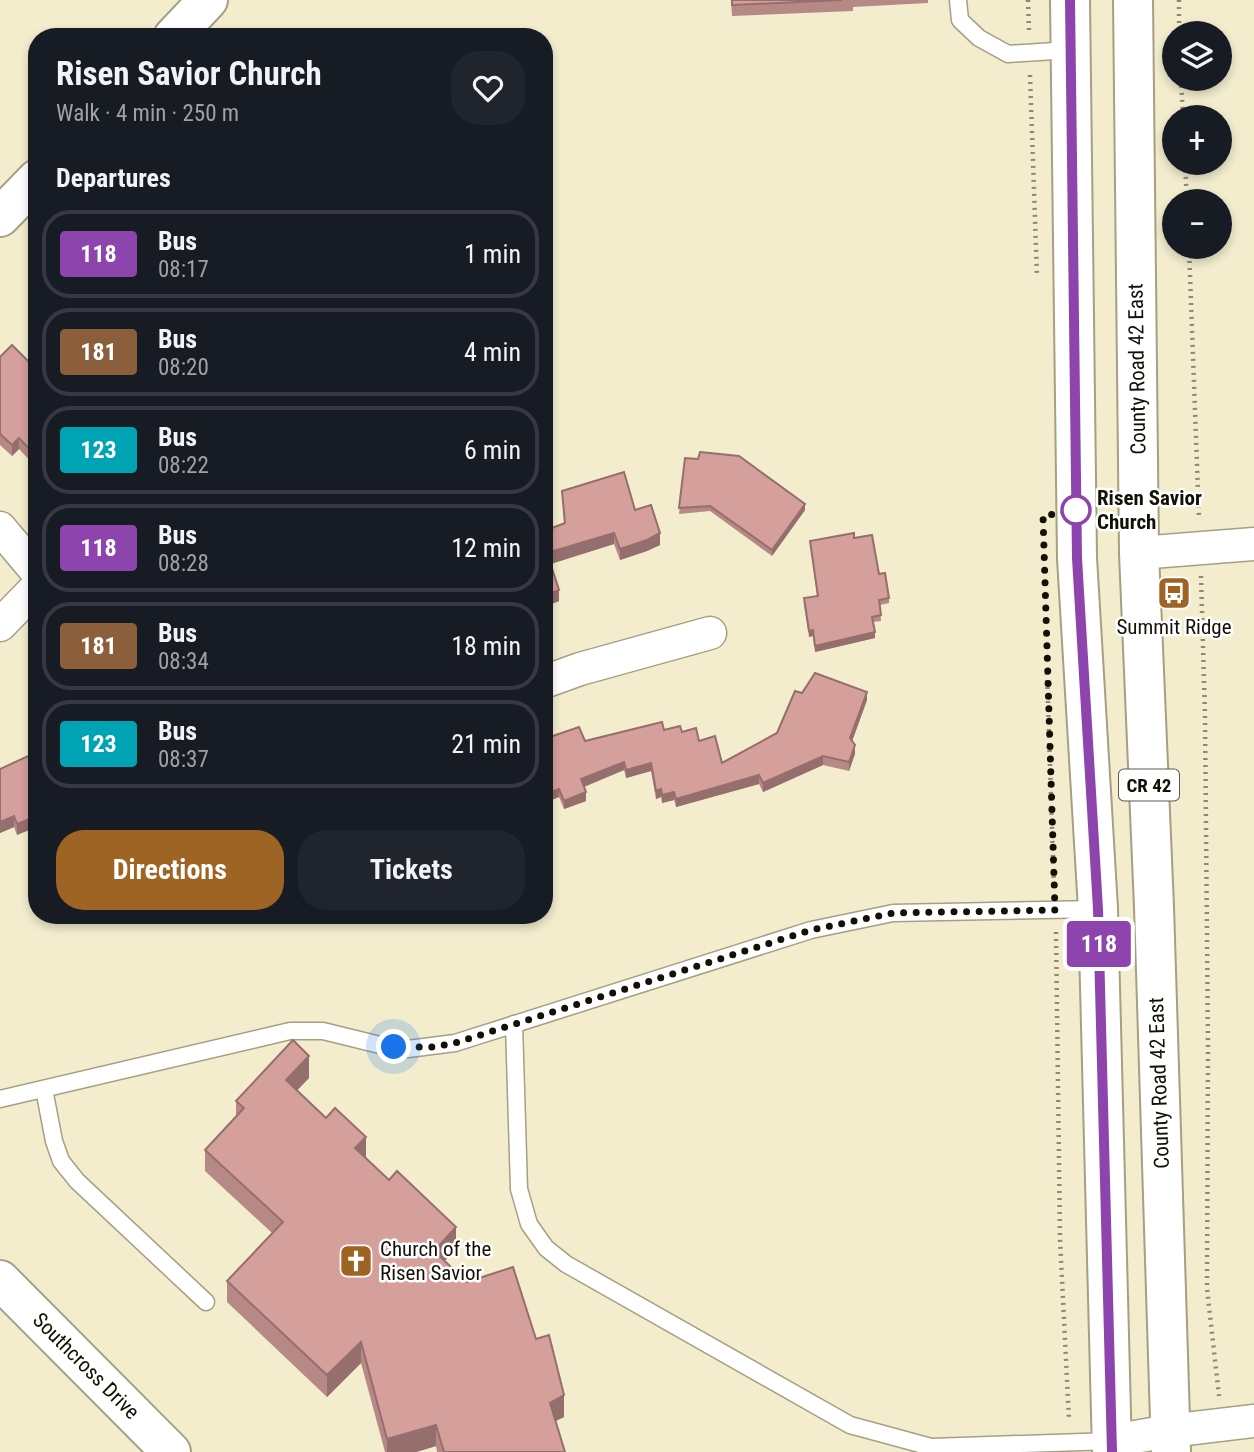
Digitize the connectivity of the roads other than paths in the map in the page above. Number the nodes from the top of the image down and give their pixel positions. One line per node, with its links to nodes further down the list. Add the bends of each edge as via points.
1 (208, 0): 5 (main road)
2 (958, 0): 6 (lane, via 960,20 979,38 1008,54)
3 (1070, 0): 6 (main road, CR 42)
4 (1133, 0): 11 (main road, County Road 42 East / CR 42)
5 (182, 28)
6 (1070, 50): 17 (main road, CR 42, via 1077,558)
7 (28, 188): 8 (main road)
8 (0, 217)
9 (0, 528): 12 (street)
10 (1254, 544): 11 (street)
11 (1139, 553): 24 (main road, County Road 42 East / CR 42)
12 (28, 561)
13 (28, 596): 14 (street)
14 (0, 625)
15 (710, 633): 16 (street)
16 (553, 679)
17 (1098, 909): 18 (lane, via 893,913 811,930); 25 (main road, CR 42)
18 (514, 1024): 19 (lane, via 455,1043 408,1049 323,1031 290,1031); 25 (lane, via 519,1189 529,1224 546,1248 566,1264 850,1425 931,1447)
19 (44, 1088): 20 (lane); 22 (lane, via 61,1161)
20 (0, 1099)
21 (0, 1280): 26 (main road, Southcross Drive)
22 (206, 1302)
23 (1254, 1421): 24 (street, via 1221,1425)
24 (1170, 1442): 25 (street)
25 (1112, 1447)
26 (171, 1452)

